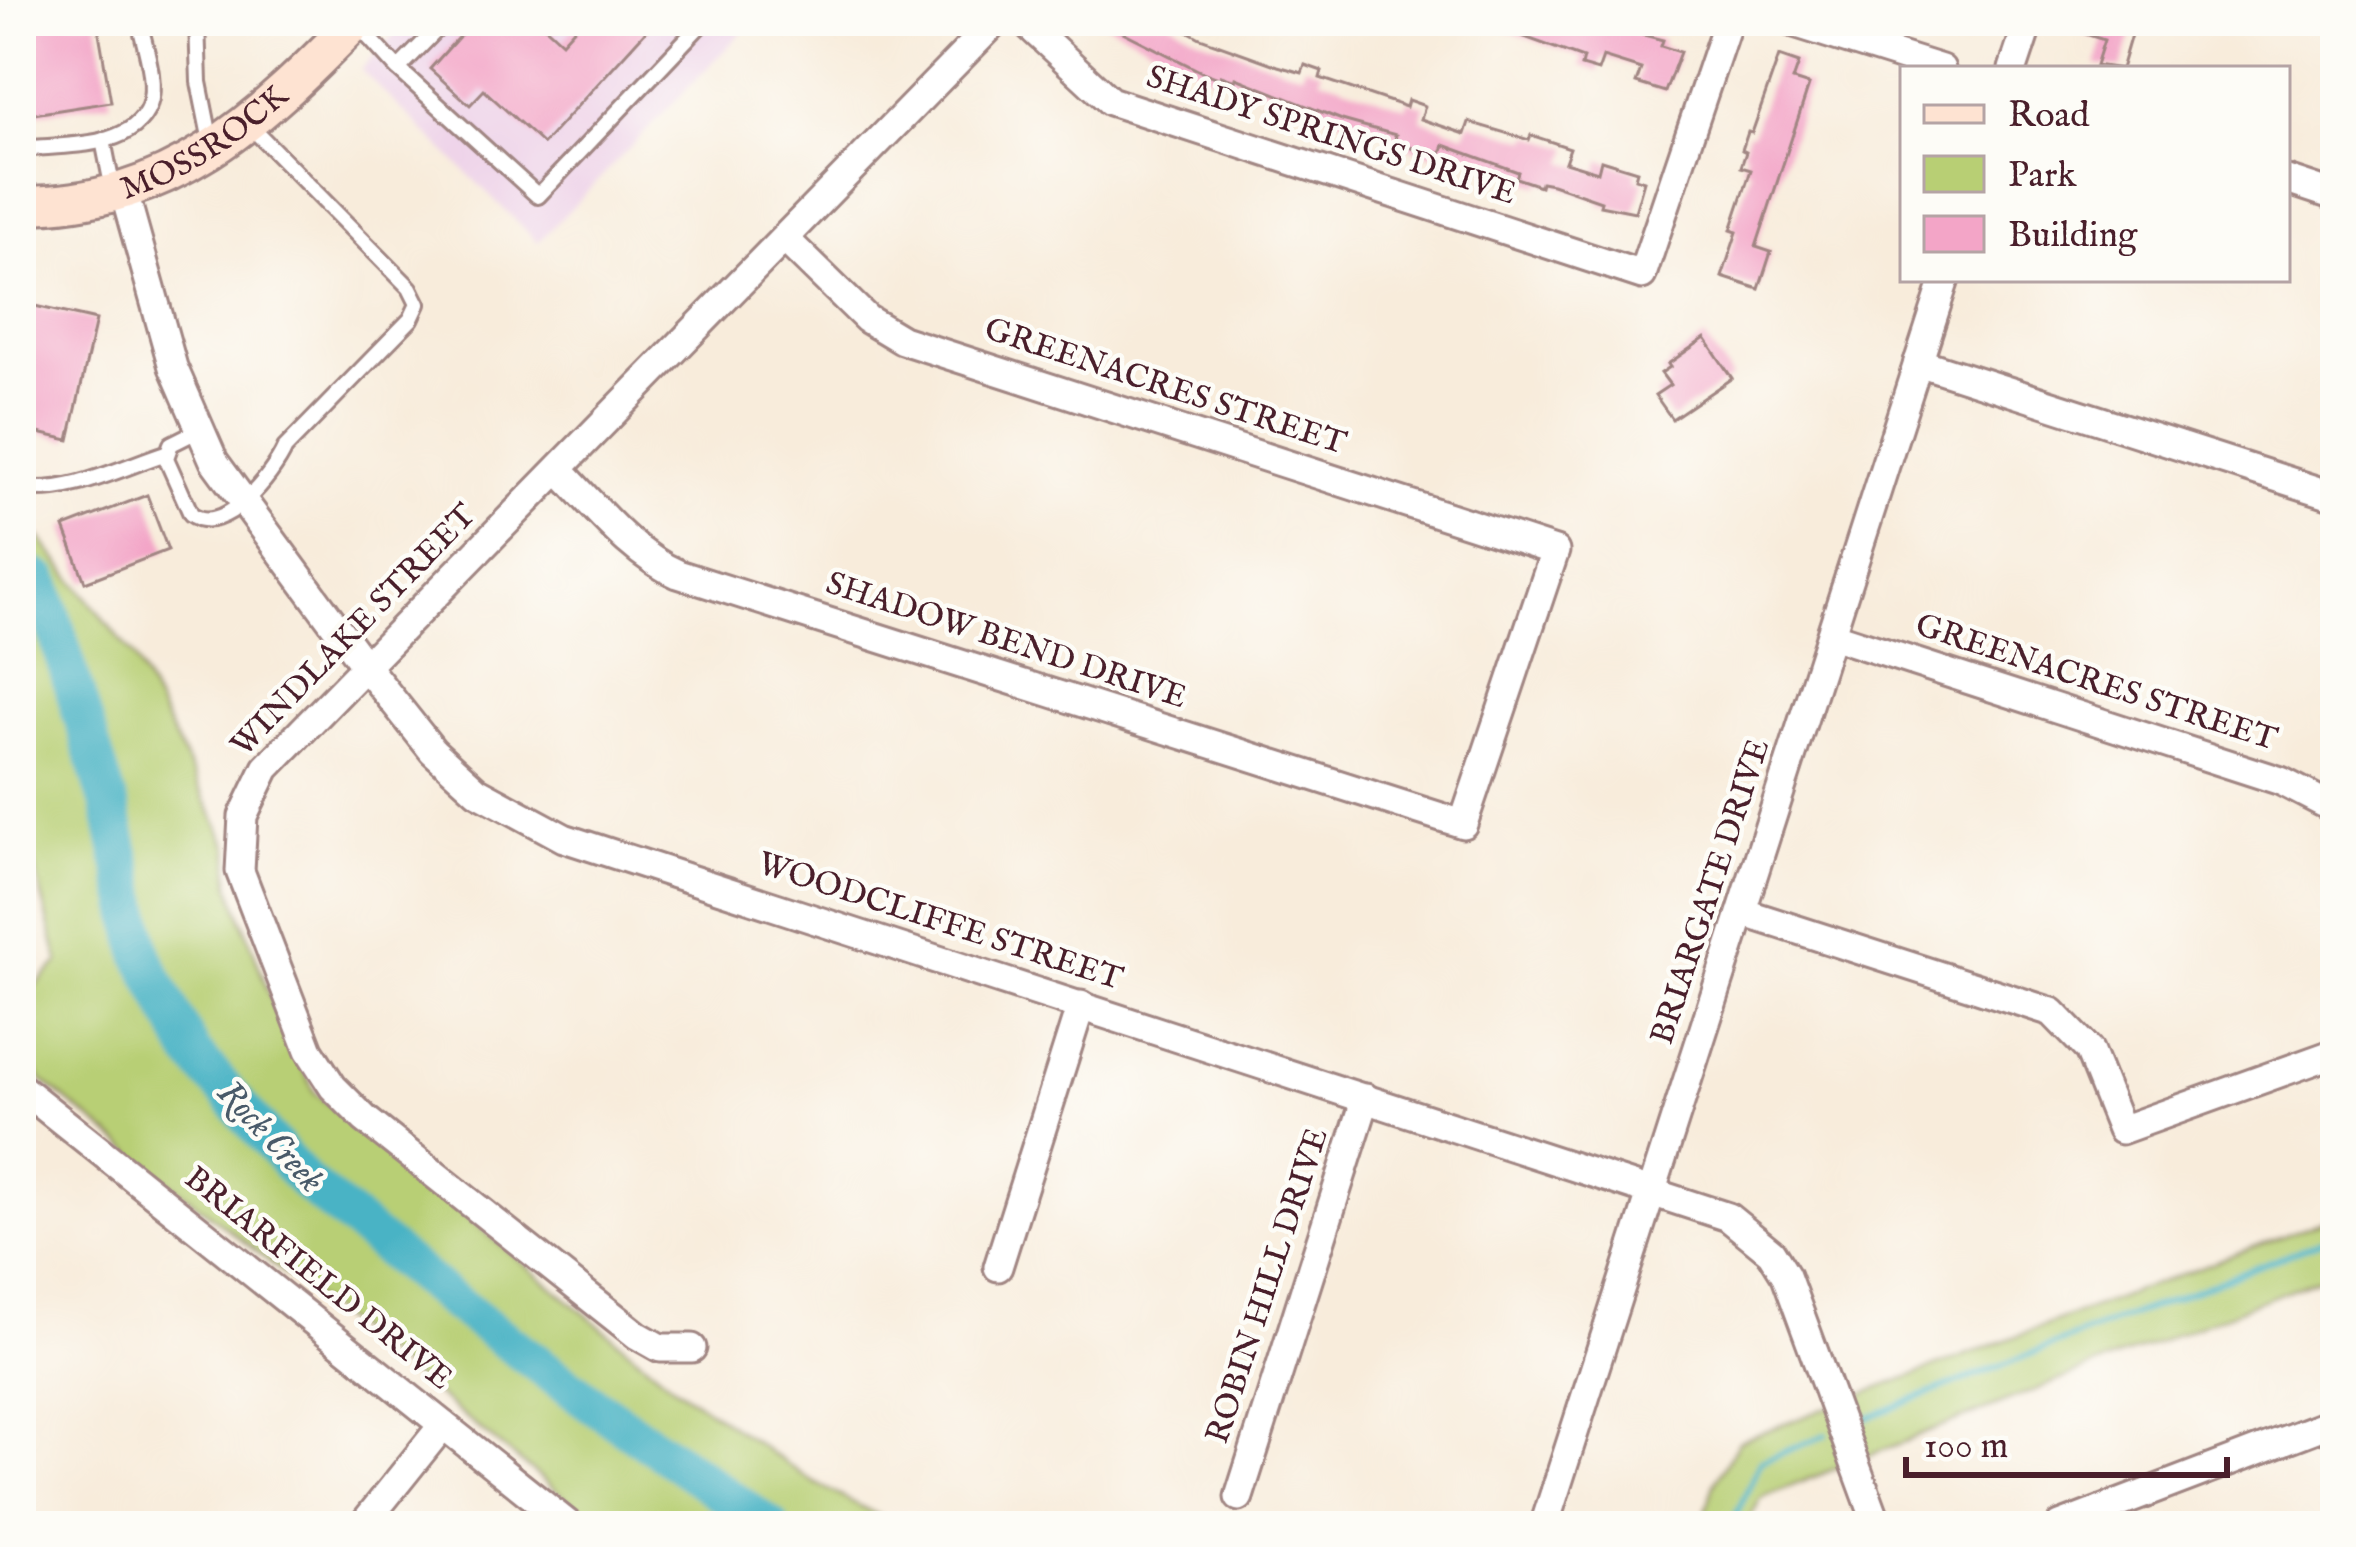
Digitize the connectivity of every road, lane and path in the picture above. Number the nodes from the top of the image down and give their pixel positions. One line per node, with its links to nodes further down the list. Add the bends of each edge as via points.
1 (139, 21): 15 (lane, via 149,106 125,134)
2 (197, 21): 17 (lane)
3 (445, 21): 13 (lane)
4 (704, 21): 13 (lane, via 538,196)
5 (996, 21): 22 (street, WINDLAKE STREET)
6 (1024, 21): 7 (street, SHADY SPRINGS DRIVE, via 1110,101 1642,275)
7 (1728, 21)
8 (1788, 21): 11 (street)
9 (2029, 21): 12 (street)
10 (343, 27): 13 (lane); 14 (street, MOSSROCK)
11 (1931, 66)
12 (2014, 66)
13 (398, 69)
14 (248, 124): 17 (street, MOSSROCK); 30 (lane, via 418,304)
15 (103, 140): 16 (lane); 19 (lane, via 110,175)
16 (21, 149)
17 (213, 150): 19 (street, MOSSROCK)
18 (2290, 181): 20 (street)
19 (124, 192): 21 (street, MOSSROCK); 25 (street, WOODCLIFFE STREET)
20 (2335, 196)
21 (21, 205)
22 (785, 239): 27 (street, WINDLAKE STREET); 34 (street, GREENACRES STREET, via 867,319 902,340 1555,550)
23 (1944, 282): 24 (street, BRIARGATE DRIVE)
24 (1918, 362): 29 (street); 31 (street, BRIARGATE DRIVE)
25 (199, 430): 26 (lane); 30 (street, WOODCLIFFE STREET)
26 (166, 453): 28 (lane, via 67,488); 30 (lane, via 193,517 209,520)
27 (559, 470): 32 (street, WINDLAKE STREET); 34 (street, SHADOW BEND DRIVE, via 640,550 678,574)
28 (21, 488)
29 (2335, 496)
30 (242, 503): 32 (street, WOODCLIFFE STREET)
31 (1831, 635): 33 (street, GREENACRES STREET, via 2281,781); 35 (street, BRIARGATE DRIVE)
32 (366, 667): 36 (street, WOODCLIFFE STREET, via 457,774 535,826); 42 (street, WINDLAKE STREET, via 266,768 241,830 240,871 309,1050 365,1119 637,1335 660,1348)
33 (2335, 809)
34 (1463, 824)
35 (1742, 912): 37 (street, via 2052,1012 2089,1050 2120,1130); 40 (street, BRIARGATE DRIVE)
36 (1081, 1005): 39 (street, WOODCLIFFE STREET); 41 (street)
37 (2335, 1053)
38 (21, 1088): 44 (street, BRIARFIELD DRIVE)
39 (1366, 1098): 40 (street, WOODCLIFFE STREET); 45 (street, ROBIN HILL DRIVE)
40 (1653, 1191): 48 (street, BRIARGATE DRIVE); 49 (street, WOODCLIFFE STREET, via 1728,1216 1771,1252 1797,1300)
41 (998, 1268)
42 (692, 1348)
43 (2335, 1421): 50 (street)
44 (443, 1425): 46 (street); 47 (street, BRIARFIELD DRIVE)
45 (1239, 1497)
46 (362, 1526)
47 (570, 1526)
48 (1544, 1526)
49 (1878, 1526)
50 (2060, 1526)

